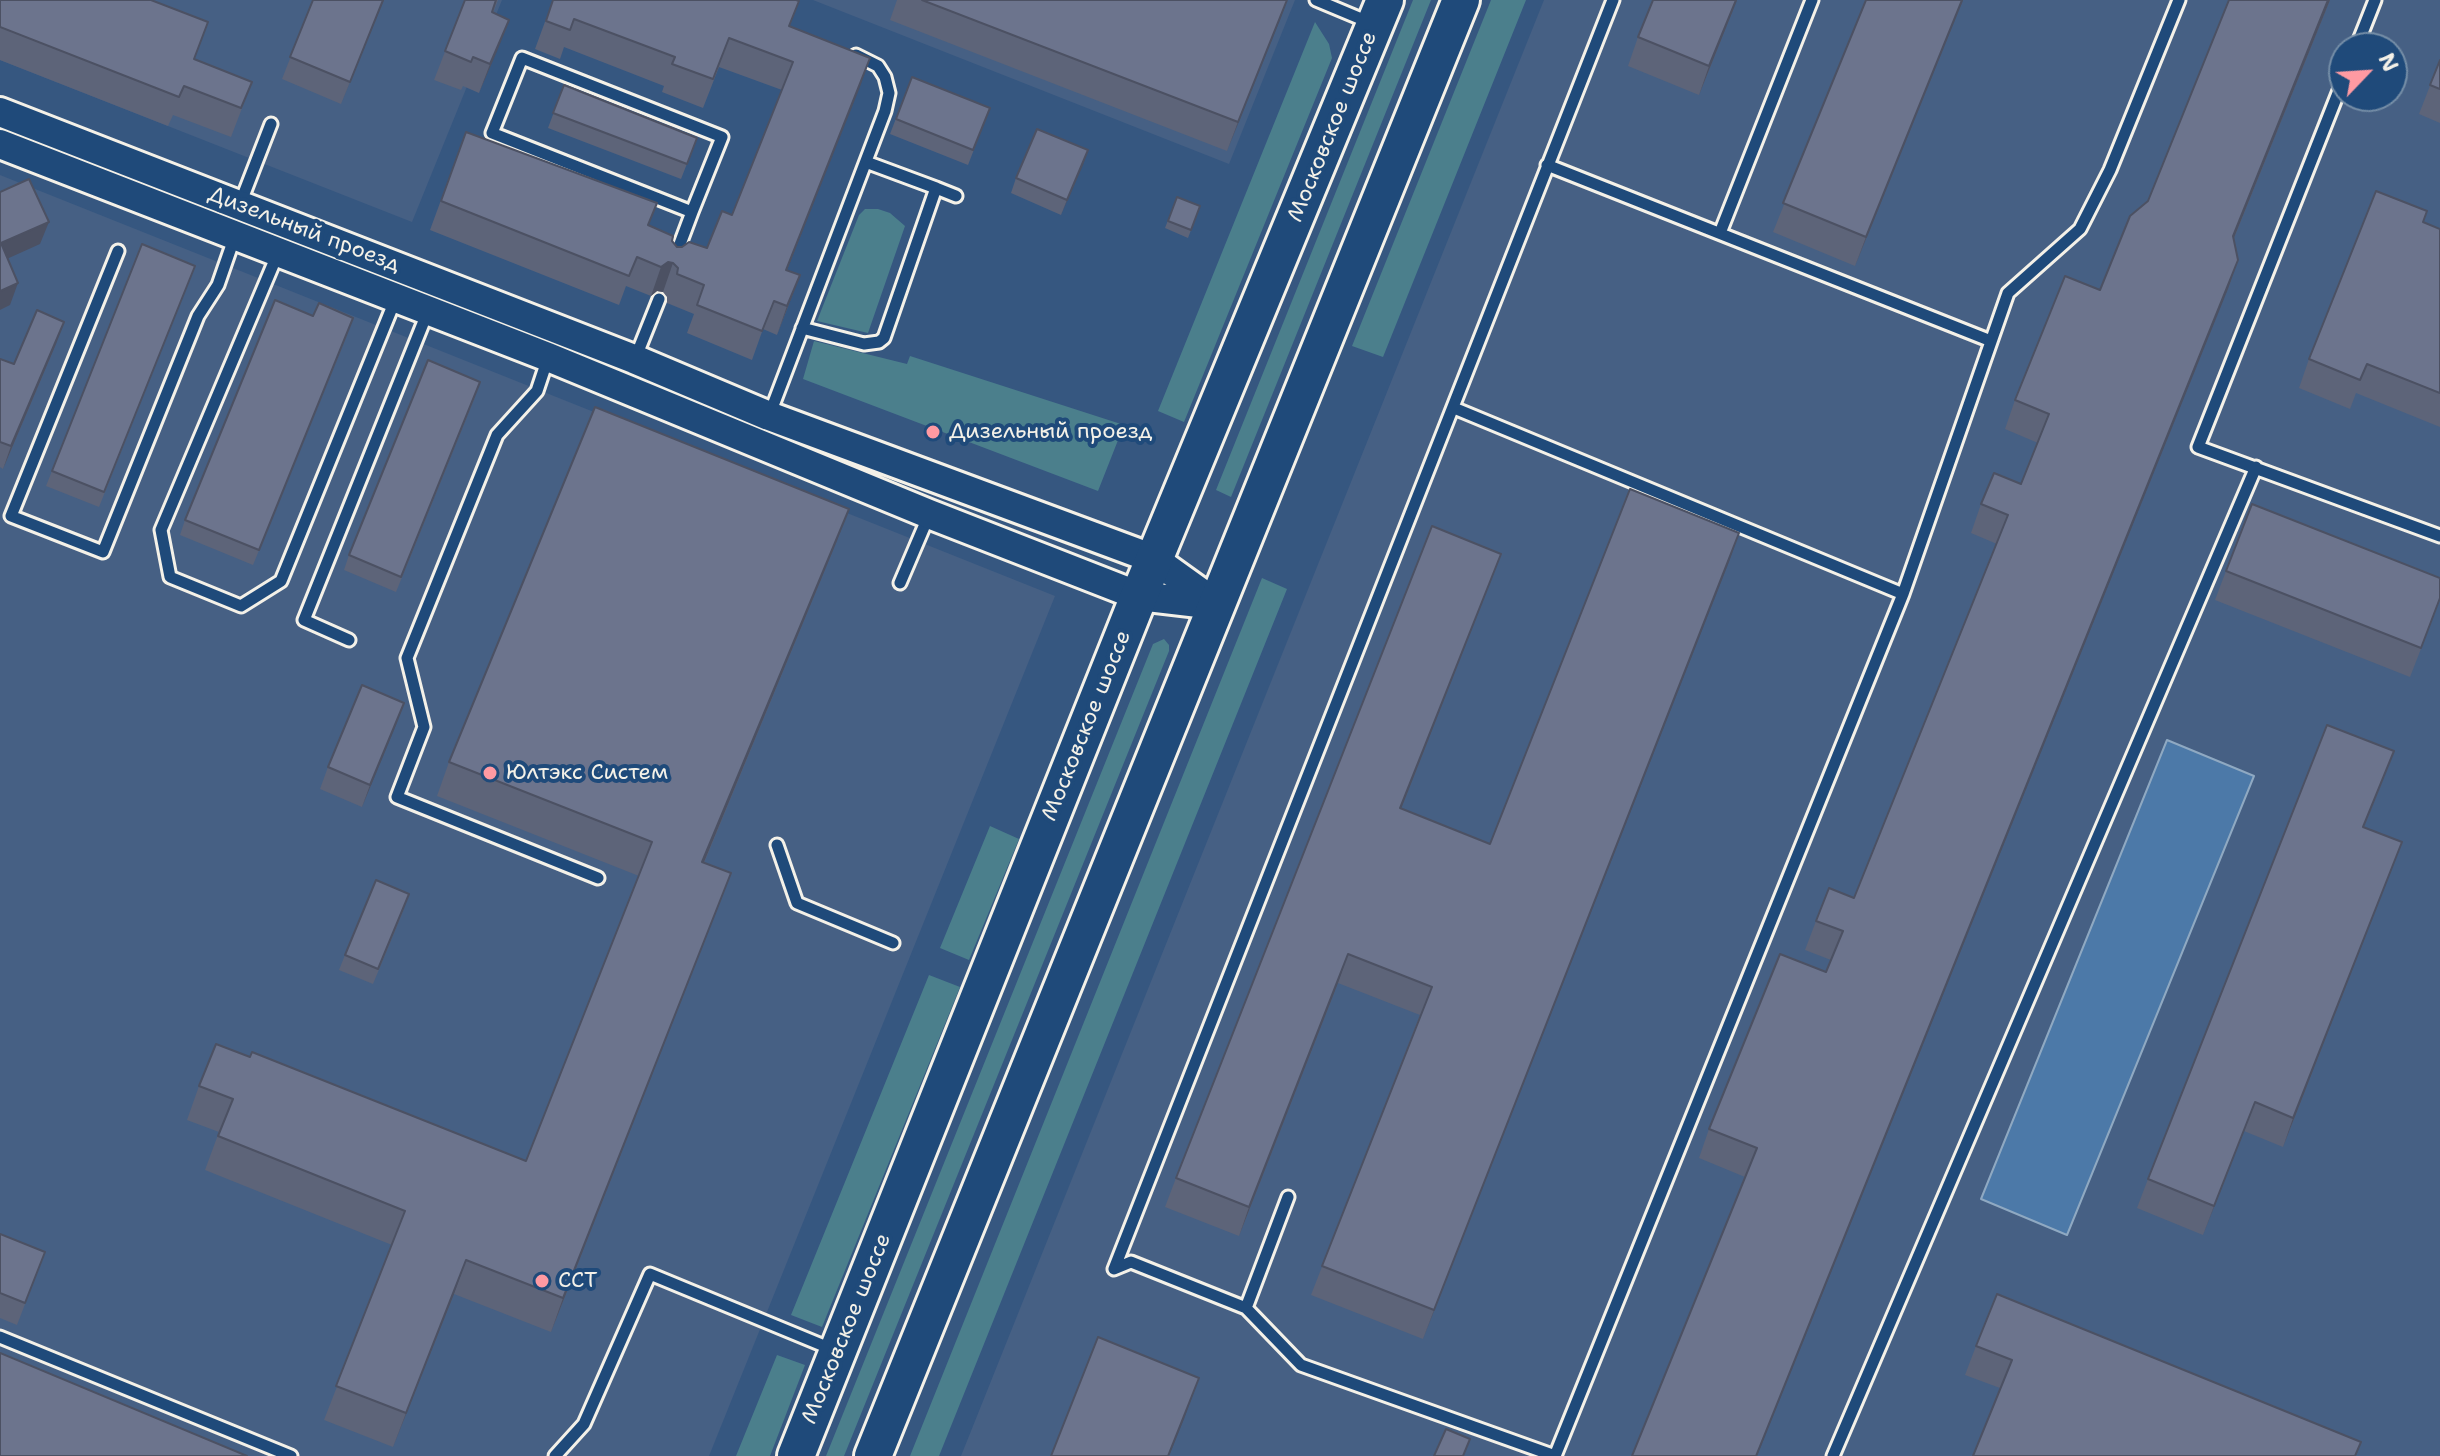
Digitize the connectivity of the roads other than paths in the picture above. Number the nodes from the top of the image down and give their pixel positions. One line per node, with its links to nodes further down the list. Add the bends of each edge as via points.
1 (1316, 0): 7 (lane)
2 (1461, 0): 41 (main road)
3 (1613, 0): 15 (lane)
4 (1812, 0): 20 (lane)
5 (2179, 0): 29 (lane, via 2110,170 2080,229 2008,293)
6 (2375, 0): 8 (lane)
7 (1380, 12): 37 (main road, Московское шоссе)
8 (2362, 32)
9 (838, 48): 14 (lane, via 878,66 889,93)
10 (0, 112): 18 (street, Дизельный проезд)
11 (2331, 112): 34 (lane, via 2198,447)
12 (271, 124): 18 (lane)
13 (0, 144): 21 (street, Дизельный проезд)
14 (866, 162): 16 (lane); 28 (lane)
15 (1547, 165): 20 (lane); 32 (lane)
16 (936, 188): 17 (lane); 28 (lane, via 884,338 864,344)
17 (956, 196)
18 (240, 205): 31 (street, Дизельный проезд)
19 (692, 212): 19 (lane, via 722,137 522,58 492,133); 24 (lane)
20 (1720, 233): 29 (lane)
21 (235, 235): 22 (lane, via 103,552 11,516); 23 (street, Дизельный проезд)
22 (118, 251)
23 (279, 253): 25 (street, Дизельный проезд); 25 (lane, via 161,530 170,577 241,606 281,581)
24 (670, 268)
25 (396, 298): 27 (street, Дизельный проезд)
26 (659, 299): 31 (lane)
27 (428, 310): 30 (street, Дизельный проезд); 42 (lane, via 304,620)
28 (802, 328): 33 (lane)
29 (1991, 341): 39 (lane)
30 (548, 357): 35 (street, Дизельный проезд); 44 (lane, via 537,391 497,435 407,658 424,727 397,797)
31 (634, 359): 33 (street, Дизельный проезд)
32 (1454, 408): 39 (lane); 47 (lane, via 1114,1269 1131,1262)
33 (769, 416): 37 (street, Дизельный проезд)
34 (2256, 467): 36 (lane); 54 (lane)
35 (929, 514): 38 (lane); 40 (street, Дизельный проезд)
36 (2440, 536)
37 (1154, 559): 40 (main road, Московское шоссе); 41 (street, Дизельный проезд)
38 (900, 583)
39 (1903, 594): 47 (lane, via 1555,1456 1301,1365)
40 (1139, 596): 41 (street, Дизельный проезд); 49 (main road, Московское шоссе)
41 (1218, 605): 53 (main road)
42 (349, 640)
43 (777, 845): 45 (lane, via 797,903)
44 (598, 878)
45 (893, 943)
46 (1288, 1197): 47 (lane)
47 (1246, 1308)
48 (0, 1337): 50 (lane)
49 (838, 1352): 51 (lane, via 650,1274 584,1424); 52 (main road, Московское шоссе)
50 (291, 1456)
51 (555, 1456)
52 (796, 1456)
53 (873, 1456)
54 (1833, 1456)

